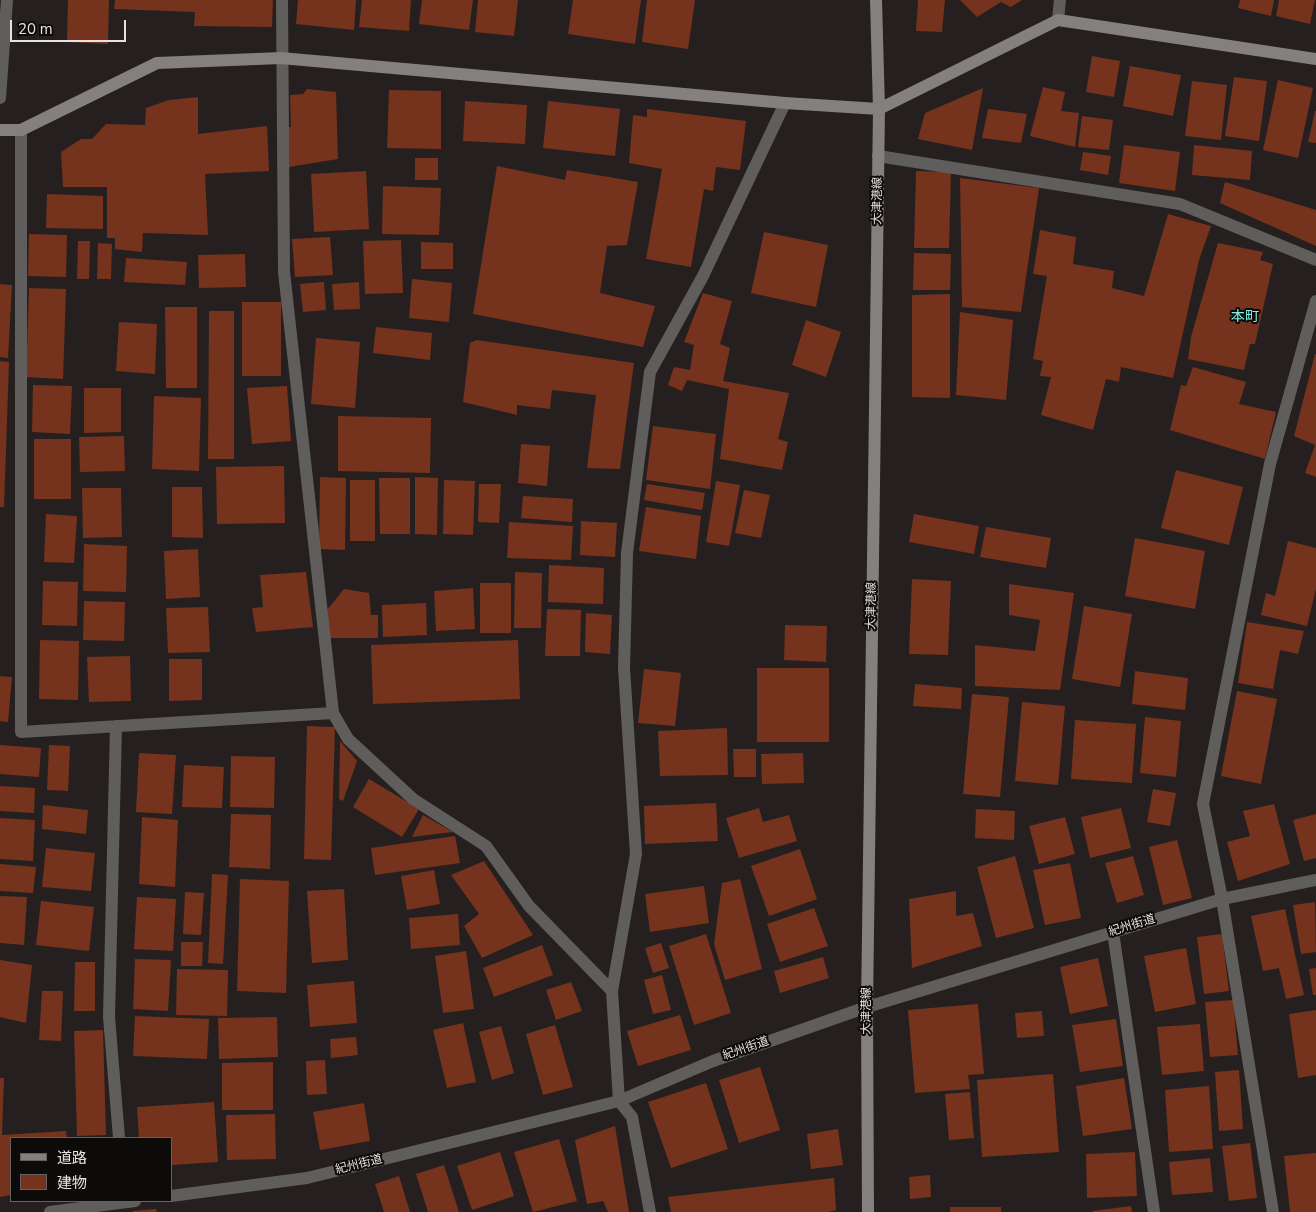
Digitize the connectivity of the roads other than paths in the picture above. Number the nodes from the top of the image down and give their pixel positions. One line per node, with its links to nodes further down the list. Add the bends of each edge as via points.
1 (7, 0): 8 (street)
2 (282, 0): 6 (street)
3 (876, 0): 10 (street, 大津港線)
4 (1060, 0): 5 (street)
5 (1058, 20): 7 (street); 10 (street)
6 (281, 58): 9 (street); 12 (street, via 157,63); 16 (street, via 284,272)
7 (1316, 59)
8 (0, 98)
9 (785, 103): 10 (street); 21 (street, via 703,276 650,372 627,553 624,668 636,854)
10 (879, 108): 13 (street, 大津港線)
11 (0, 130): 12 (street)
12 (21, 130): 17 (street, via 21,732)
13 (878, 156): 14 (street, via 1180,204); 22 (street, 大津港線)
14 (1316, 260)
15 (1316, 301): 19 (street, via 1270,464 1202,804)
16 (332, 713): 17 (street); 21 (street, via 348,738 413,799 486,846 529,906)
17 (116, 726): 24 (street, via 109,1017)
18 (1316, 880): 19 (street, 紀州街道)
19 (1222, 899): 20 (street, 紀州街道); 31 (street)
20 (1113, 932): 22 (street, 紀州街道); 30 (street)
21 (612, 991): 23 (street)
22 (867, 1007): 23 (street, 紀州街道, via 713,1061); 29 (street, 大津港線)
23 (619, 1101): 25 (street, 紀州街道, via 307,1178); 28 (street, via 632,1117)
24 (119, 1137)
25 (172, 1196)
26 (121, 1202): 27 (street)
27 (50, 1212)
28 (650, 1212)
29 (868, 1212)
30 (1154, 1212)
31 (1273, 1212)

